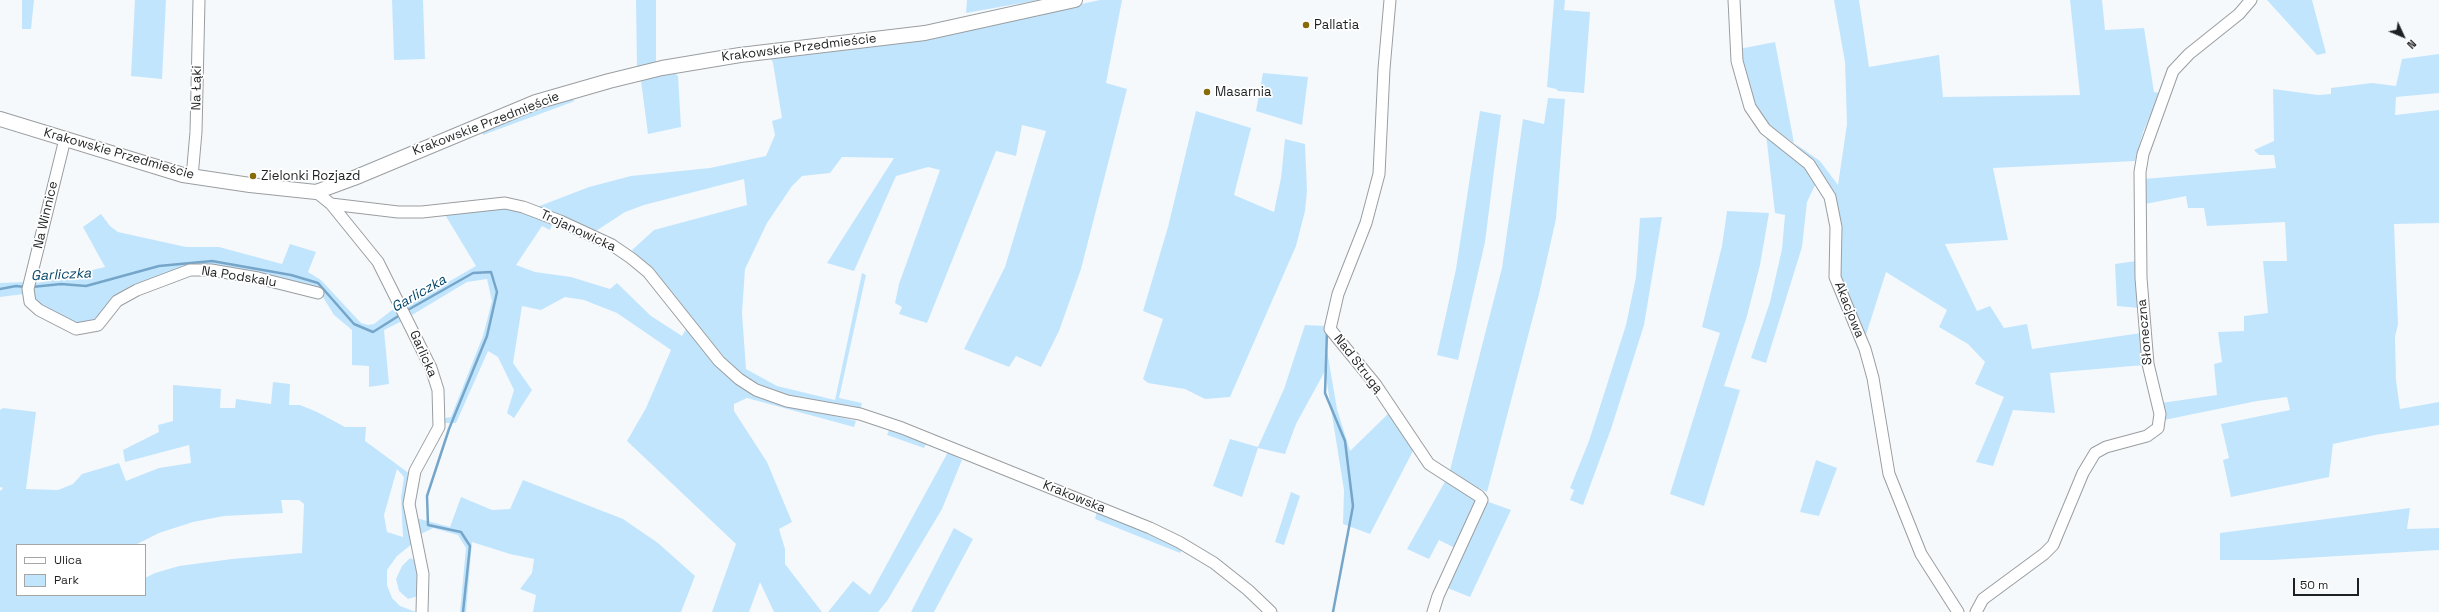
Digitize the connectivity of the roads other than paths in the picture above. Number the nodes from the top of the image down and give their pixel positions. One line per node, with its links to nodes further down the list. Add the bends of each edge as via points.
1 (199, 0): 8 (street, Na Łąki, via 196,132)
2 (1075, 0): 9 (main road, Krakowskie Przedmieście, via 925,33 740,54 662,68 609,81 536,102)
3 (1390, 0): 16 (street, Nad Strugą, via 1379,174 1366,222 1338,294 1330,329 1376,385 1430,464 1482,500)
4 (1734, 0): 17 (street, Akacjowa, via 1737,61 1750,107 1765,129 1809,164 1830,197 1836,227 1835,277 1865,349 1873,378 1889,474 1921,554)
5 (2251, 0): 18 (street, Słoneczna, via 2239,14 2189,54 2173,71 2142,154 2140,278 2148,364 2160,414 2158,428 2148,436 2106,447 2095,453 2083,473 2053,545 1983,599)
6 (0, 119): 7 (main road, Krakowskie Przedmieście)
7 (65, 139): 8 (main road, Krakowskie Przedmieście); 12 (street, Na Winnice, via 28,287 30,302)
8 (192, 177): 9 (main road, Krakowskie Przedmieście)
9 (316, 192): 10 (street, Garlicka)
10 (331, 204): 13 (street, Trojanowicka, via 404,212 505,203 560,221 612,245 642,268 719,361 739,379 770,396); 14 (street, Garlicka, via 378,262 431,368 438,390 439,427 415,471 409,504 422,574)
11 (318, 293): 12 (street, Na Podskalu, via 258,278 212,270 190,270 137,290 117,301 98,325 76,329)
12 (39, 310)
13 (860, 414): 15 (street, Krakowska, via 1079,498 1174,539 1214,563)
14 (422, 612)
15 (1271, 612)
16 (1433, 612)
17 (1958, 612)
18 (1976, 612)

